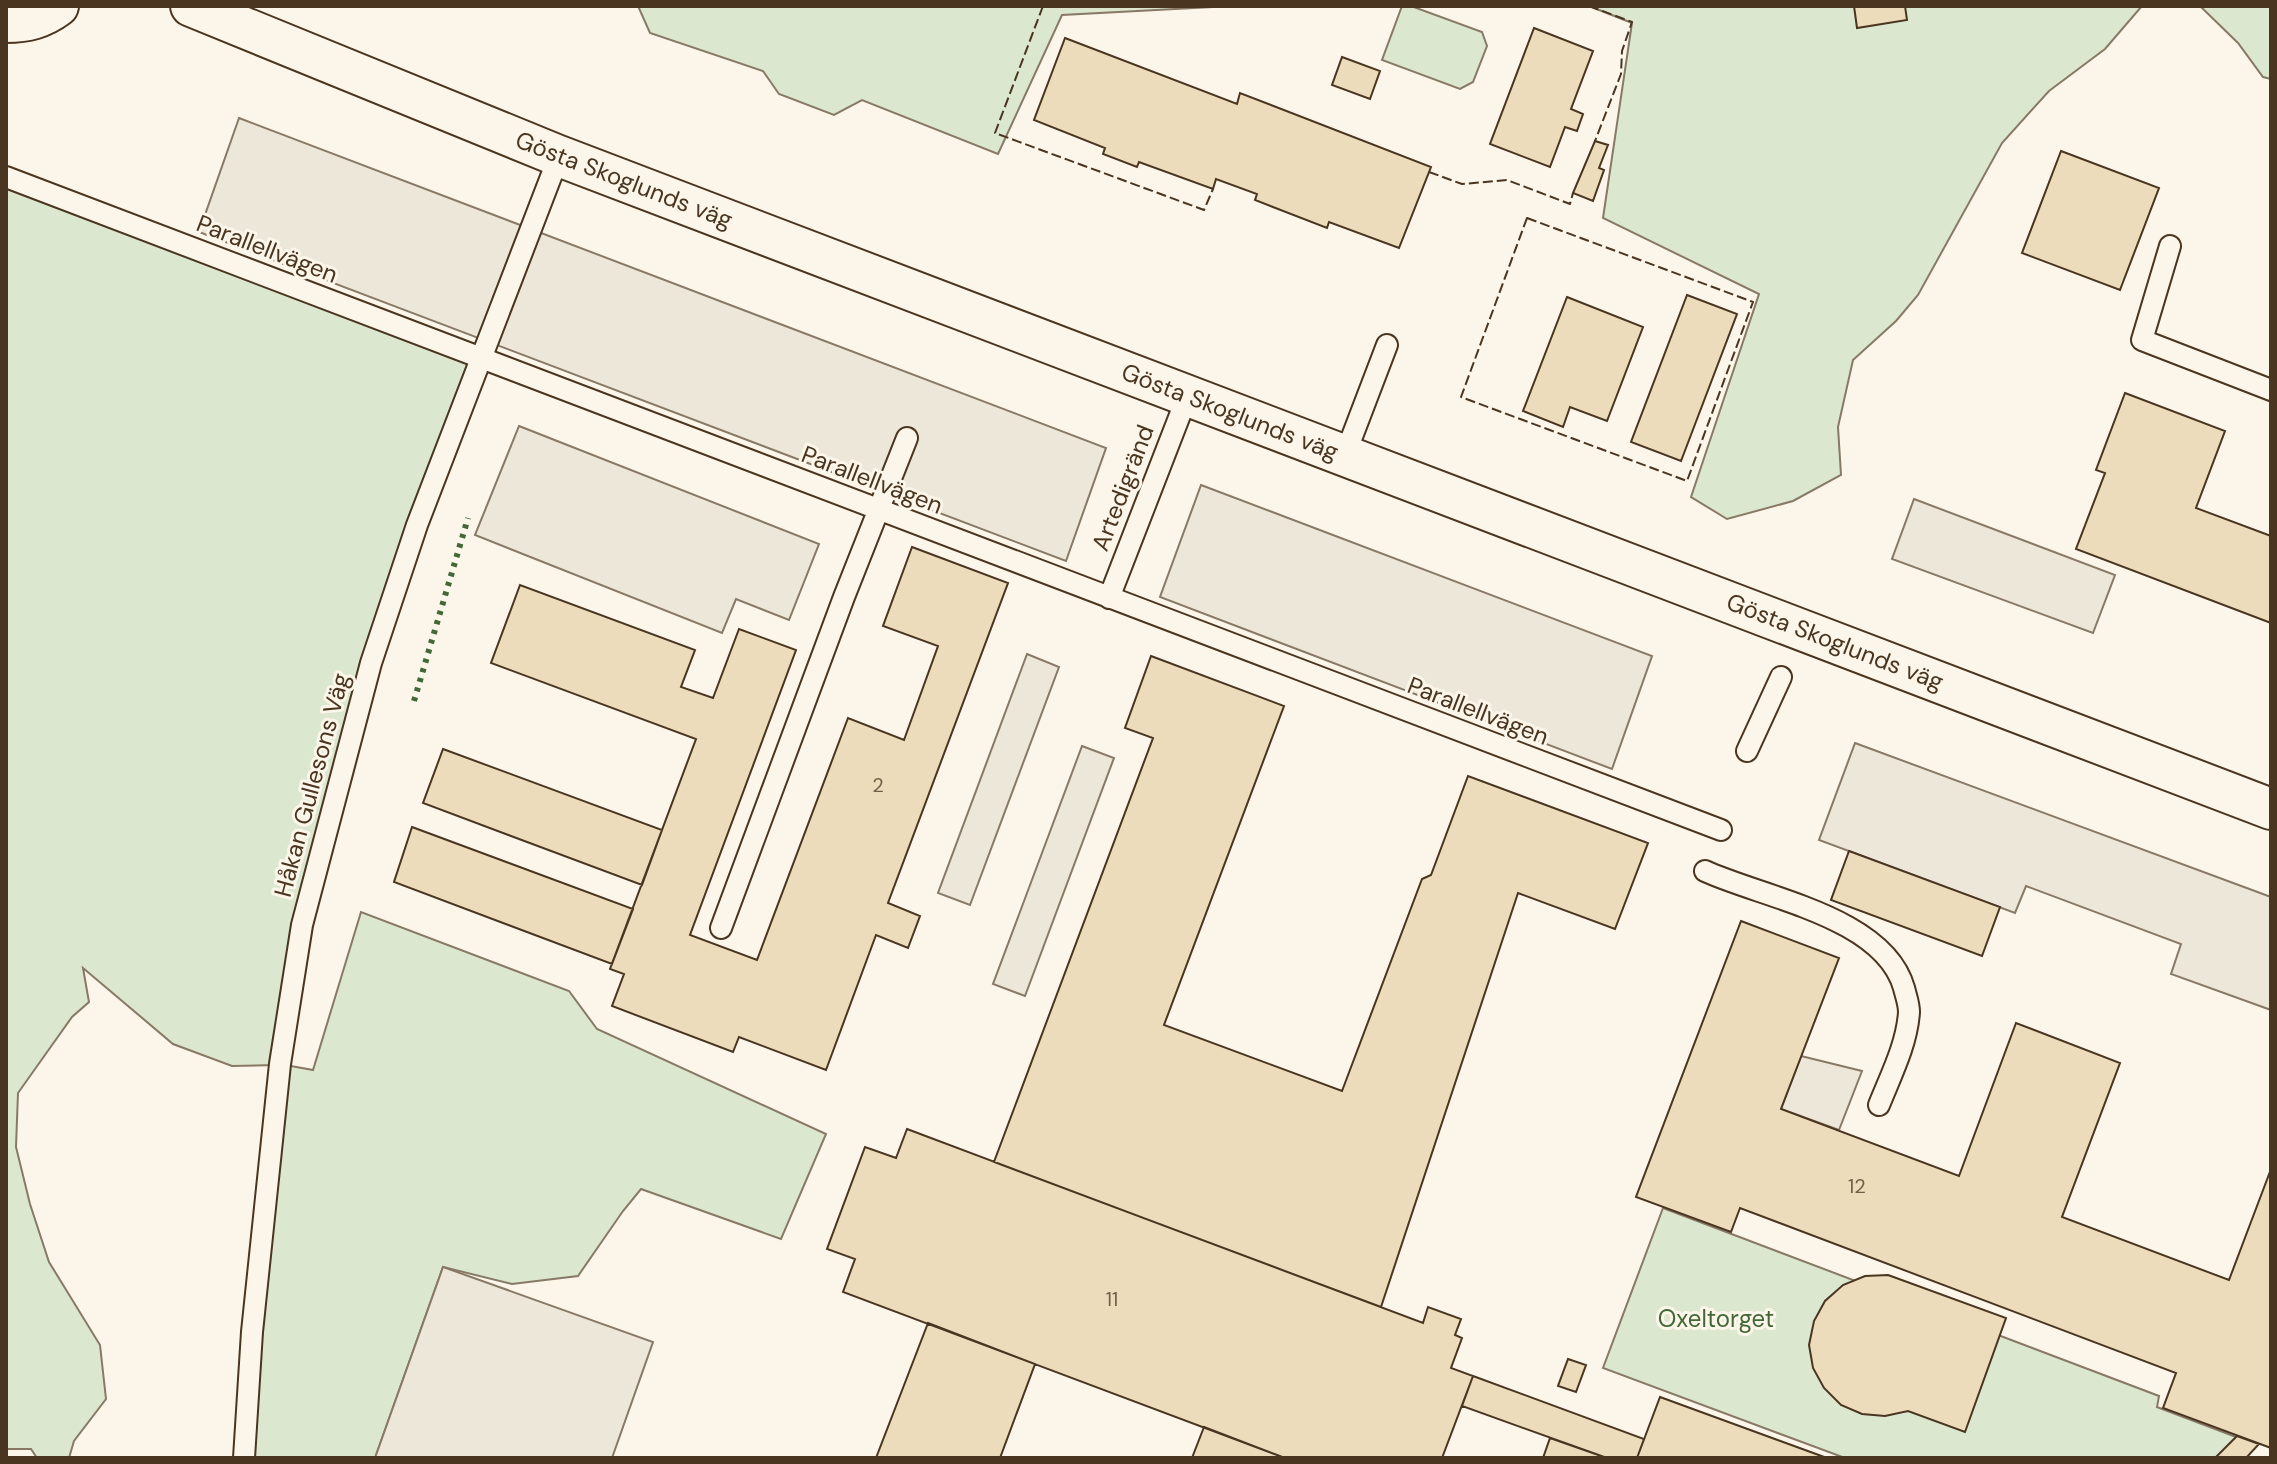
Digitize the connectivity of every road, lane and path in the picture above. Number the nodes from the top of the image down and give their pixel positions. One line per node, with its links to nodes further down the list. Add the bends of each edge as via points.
1 (58, 6): 3 (street, via 25,22)
2 (191, 6): 4 (street, Gösta Skoglunds väg)
3 (6, 22)
4 (559, 156): 8 (lane, Håkan Gullesons Väg); 10 (street, Gösta Skoglunds väg)
5 (6, 177): 8 (lane, Parallellvägen)
6 (2170, 246): 9 (lane, via 2142,340)
7 (1387, 345): 12 (lane)
8 (483, 359): 13 (lane, Parallellvägen); 22 (lane, Håkan Gullesons Väg, via 417,525 371,663 302,925 278,1080)
9 (2271, 390)
10 (1187, 397): 12 (street, Gösta Skoglunds väg); 14 (lane, Artedigränd)
11 (907, 438): 13 (lane)
12 (1345, 455): 17 (street, Gösta Skoglunds väg)
13 (879, 510): 14 (lane, Parallellvägen); 20 (lane)
14 (1109, 598): 18 (lane, Parallellvägen)
15 (1781, 677): 16 (lane)
16 (1747, 751)
17 (2271, 809)
18 (1721, 830)
19 (1705, 871): 21 (lane, via 1847,924 1878,948 1901,978 1909,1009 1903,1042)
20 (721, 928)
21 (1879, 1105)
22 (244, 1458)

